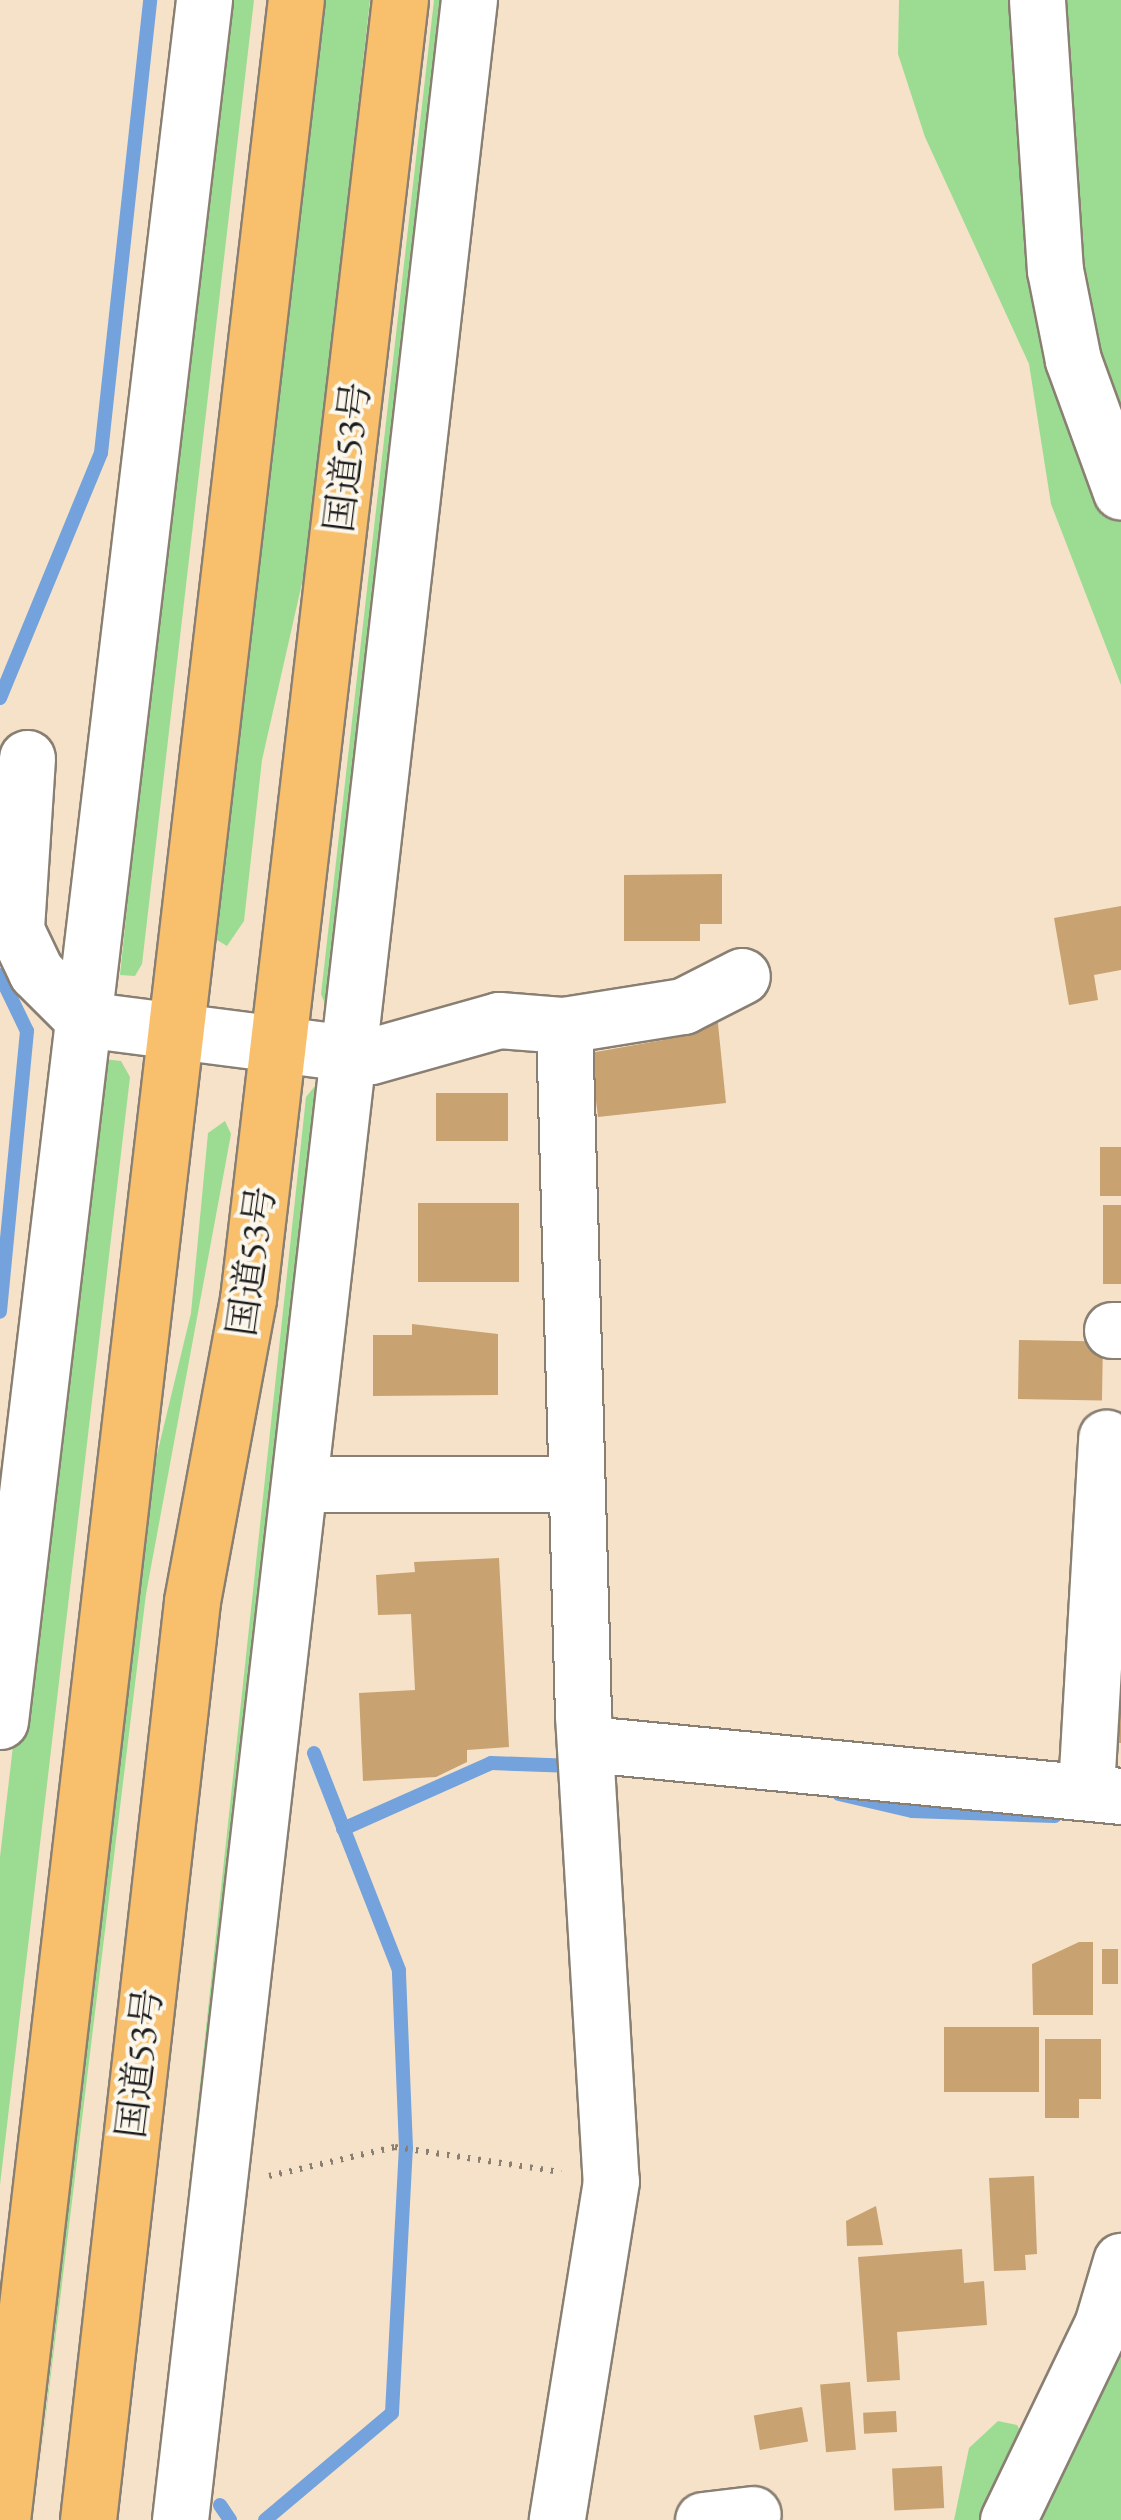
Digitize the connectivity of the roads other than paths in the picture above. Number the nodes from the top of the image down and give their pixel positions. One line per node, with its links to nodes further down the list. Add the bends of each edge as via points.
1 (204, 0): 9 (street)
2 (296, 0): 11 (highway)
3 (400, 0): 12 (highway, 国道53号)
4 (469, 0): 13 (street)
5 (1038, 0): 6 (street, via 1055,270 1073,360)
6 (1121, 492)
7 (27, 758): 9 (street, via 16,930 36,972)
8 (742, 976): 10 (street, via 682,1006)
9 (83, 1019): 11 (street); 17 (street)
10 (564, 1026): 13 (street, via 499,1020); 16 (street)
11 (172, 1036): 12 (street); 21 (highway)
12 (278, 1050): 13 (street); 22 (highway, 国道53号, via 248,1299 192,1601)
13 (350, 1055): 15 (street)
14 (1106, 1438): 19 (street)
15 (301, 1484): 16 (street); 23 (street)
16 (574, 1484): 18 (street)
17 (0, 1721)
18 (590, 1759): 19 (street, via 781,1757 880,1778); 24 (street, via 611,2181)
19 (1103, 1792)
20 (1121, 2262): 25 (street, via 1094,2342)
21 (2, 2520)
22 (88, 2520)
23 (180, 2520)
24 (556, 2520)
25 (1008, 2520)

